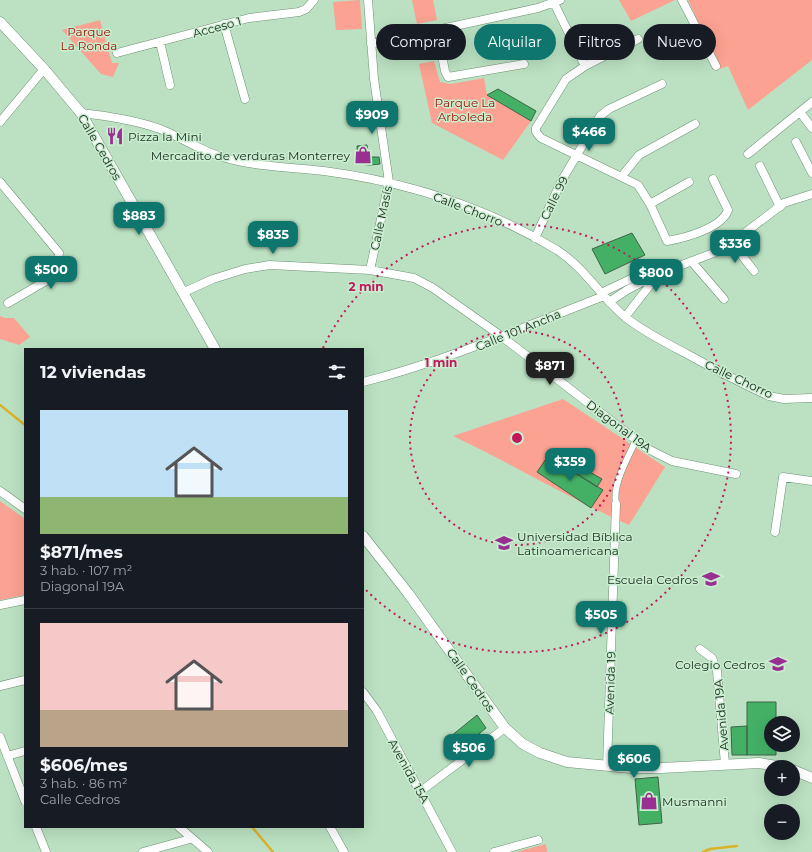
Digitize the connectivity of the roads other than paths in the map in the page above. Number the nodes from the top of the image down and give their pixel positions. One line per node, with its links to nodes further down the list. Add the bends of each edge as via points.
1 (314, 0): 6 (street, Acceso 1, via 300,12 249,18)
2 (368, 0): 11 (street, Calle Masís)
3 (682, 0): 16 (street)
4 (557, 2): 7 (street); 15 (street)
5 (0, 22): 17 (street, Calle Cedros)
6 (224, 24): 9 (street, Acceso 1); 20 (street)
7 (463, 24)
8 (638, 39): 15 (street)
9 (160, 42): 12 (street, Acceso 1); 19 (street)
10 (376, 43): 11 (street)
11 (371, 44): 35 (street, Calle Masís)
12 (117, 53)
13 (443, 60): 14 (street, via 446,75 452,78)
14 (524, 64)
15 (585, 66): 28 (street, via 561,84 536,128 536,132 542,138)
16 (716, 66)
17 (44, 69): 23 (street, Calle Cedros); 24 (street)
18 (662, 84): 28 (street, Calle 99, via 602,113)
19 (170, 85)
20 (245, 99)
21 (812, 102): 22 (street)
22 (800, 112): 26 (street); 29 (street)
23 (81, 113): 35 (street, Calle Chorro, via 109,116 158,128 221,157); 46 (street, Calle Cedros)
24 (0, 122)
25 (695, 124): 32 (street, via 639,155)
26 (812, 128)
27 (796, 142): 31 (street)
28 (577, 154): 32 (street); 40 (street, Calle 99)
29 (748, 154)
30 (760, 166): 39 (street)
31 (812, 173)
32 (622, 176): 38 (street, via 640,186)
33 (714, 179): 38 (street, via 728,210 726,218 706,230 667,241)
34 (0, 182): 49 (street, via 59,253 56,275)
35 (389, 182): 40 (street, Calle Chorro, via 456,201 496,217); 43 (street, Calle Masís)
36 (689, 182): 38 (street)
37 (810, 198): 39 (street)
38 (650, 204)
39 (780, 207): 41 (street)
40 (535, 238): 47 (street, Calle Chorro, via 572,260)
41 (733, 244): 42 (street); 45 (street)
42 (692, 262): 44 (street); 48 (street)
43 (370, 270): 46 (street, via 270,264 237,271); 51 (street, Diagonal 19A, via 414,278 433,288)
44 (657, 270): 47 (street); 47 (street, via 626,290); 50 (street)
45 (754, 271)
46 (184, 292): 52 (street, Calle Cedros)
47 (605, 297): 50 (street, Calle Chorro); 51 (street, Calle 101 Ancha)
48 (724, 299)
49 (8, 303)
50 (625, 317): 54 (street, Calle Chorro, via 651,335 769,396 784,399)
51 (502, 336): 53 (street, Calle 101 Ancha, via 453,356); 55 (street, Diagonal 19A)
52 (214, 348)
53 (364, 382)
54 (812, 398)
55 (636, 440): 56 (street, Diagonal 19A, via 672,461); 59 (street, via 614,497)
56 (736, 474)
57 (812, 481): 61 (street, via 783,477)
58 (0, 491): 60 (street)
59 (616, 504): 75 (street, Avenida 19)
60 (24, 508)
61 (775, 532)
62 (364, 537): 69 (street, Calle Cedros, via 408,593)
63 (24, 600): 64 (street)
64 (0, 605)
65 (700, 648): 73 (street, Avenida 19A, via 712,658 717,671)
66 (24, 680): 67 (street)
67 (0, 686)
68 (364, 693): 78 (street, Avenida 15A, via 377,711)
69 (505, 728): 75 (street, Calle Cedros, via 523,744 551,758); 78 (street)
70 (0, 737): 72 (street)
71 (24, 751): 72 (street)
72 (7, 756): 79 (street)
73 (725, 764): 74 (street, Calle Cedros); 75 (street, Calle Cedros, via 660,768)
74 (764, 764)
75 (607, 766)
76 (800, 773): 77 (street)
77 (812, 778)
78 (421, 791): 89 (street, Avenida 15A)
79 (24, 798)
80 (36, 828): 85 (street)
81 (180, 828): 83 (street)
82 (331, 828): 88 (street)
83 (190, 839): 86 (street); 87 (street)
84 (538, 840): 90 (street)
85 (46, 852)
86 (143, 852)
87 (208, 852)
88 (344, 852)
89 (452, 852)
90 (494, 852)

